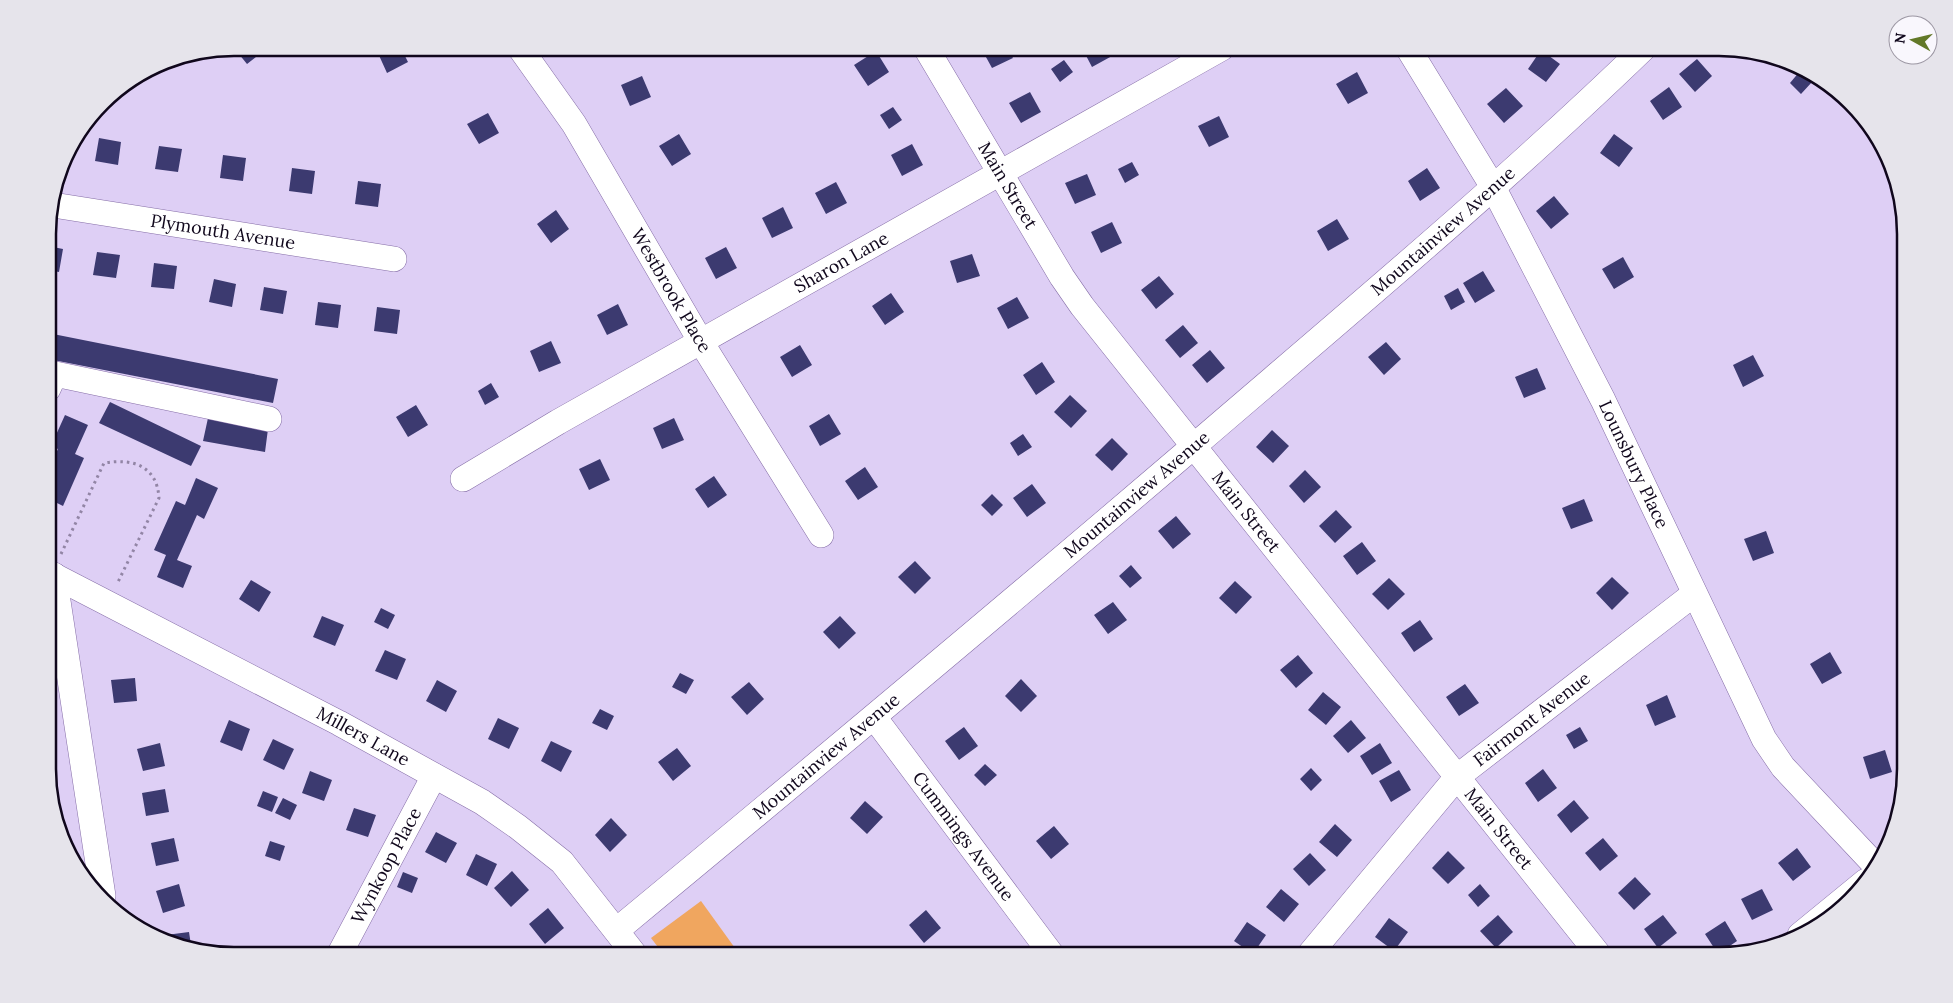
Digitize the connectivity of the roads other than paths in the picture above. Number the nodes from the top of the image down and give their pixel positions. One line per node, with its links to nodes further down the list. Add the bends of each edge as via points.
1 (526, 56): 10 (street, Westbrook Place, via 574,124)
2 (931, 56): 6 (street, Main Street)
3 (1208, 56): 6 (street, Sharon Lane)
4 (1413, 56): 7 (street, Lounsbury Place)
5 (1635, 56): 7 (street, Mountainview Avenue)
6 (1001, 174): 10 (street, Sharon Lane); 13 (street, Main Street, via 1082,306)
7 (1493, 187): 13 (street, Mountainview Avenue); 18 (street, Lounsbury Place, via 1603,400)
8 (59, 206): 9 (street, Plymouth Avenue)
9 (394, 259)
10 (701, 342): 14 (street, Sharon Lane); 15 (street, Westbrook Place)
11 (57, 374): 12 (street)
12 (269, 419)
13 (1194, 446): 19 (street, Mountainview Avenue); 21 (street, Main Street)
14 (463, 479)
15 (821, 535)
16 (56, 569): 20 (street, Millers Lane)
17 (56, 584): 23 (street)
18 (1694, 594): 21 (street, Fairmont Avenue); 22 (street, Lounsbury Place, via 1764,739 1783,767)
19 (874, 717): 24 (street, Mountainview Avenue); 27 (street, Cummings Avenue)
20 (434, 776): 24 (street, Millers Lane, via 518,826 562,862); 25 (street, Wynkoop Place)
21 (1457, 777): 28 (street, Fairmont Avenue); 29 (street, Main Street)
22 (1871, 861)
23 (102, 888)
24 (617, 930): 26 (street, Millers Lane)
25 (344, 947)
26 (629, 947)
27 (1046, 947)
28 (1316, 947)
29 (1593, 947)

